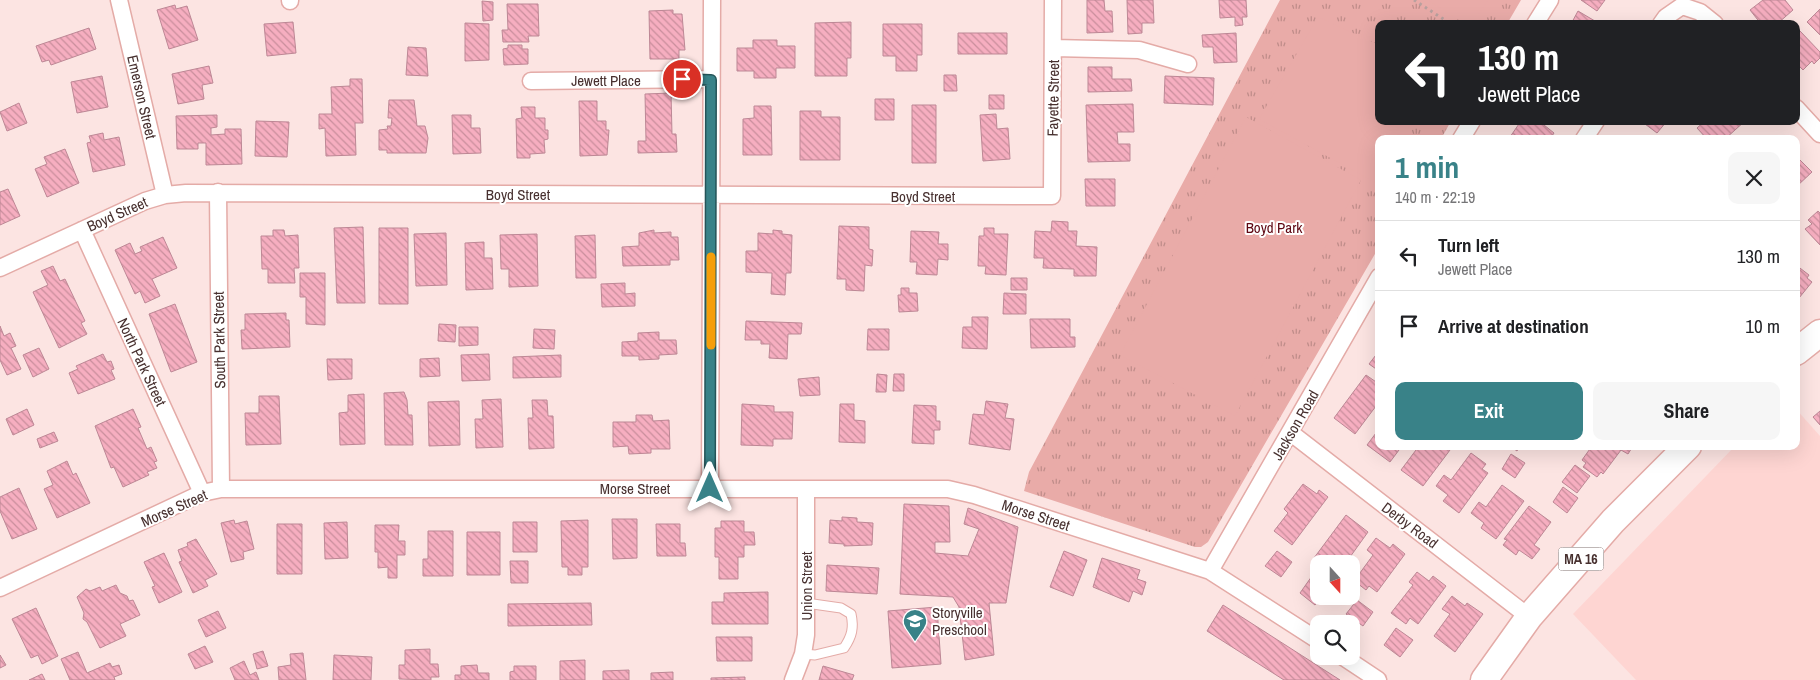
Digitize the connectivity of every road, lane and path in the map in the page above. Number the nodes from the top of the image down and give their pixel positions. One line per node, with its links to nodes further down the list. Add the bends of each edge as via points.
1 (119, 0): 17 (street, Emerson Street)
2 (712, 0): 13 (street)
3 (1053, 0): 10 (street, Fayette Street)
4 (1414, 0): 6 (path)
5 (1550, 0): 7 (street)
6 (1445, 20)
7 (1538, 20)
8 (1664, 20): 9 (street, via 1682,6 1700,12)
9 (1710, 20)
10 (1054, 48): 11 (street, via 1139,50); 19 (street, Fayette Street)
11 (1188, 64)
12 (531, 80): 13 (street, Jewett Place)
13 (711, 80): 18 (street)
14 (1800, 112): 15 (street)
15 (1820, 134)
16 (218, 192): 17 (street, Boyd Street); 18 (street, Boyd Street); 28 (street, South Park Street)
17 (166, 195): 20 (street, Boyd Street, via 145,200)
18 (712, 196): 19 (street, Boyd Street); 27 (street)
19 (1052, 196)
20 (82, 230): 21 (street, Boyd Street); 30 (street, North Park Street)
21 (0, 268)
22 (1375, 284): 25 (street, Jackson Road)
23 (1820, 333): 24 (main road)
24 (1800, 349)
25 (1291, 433): 31 (street, Jackson Road); 34 (street, Derby Road)
26 (1684, 450): 34 (main road, MA 16, via 1613,521)
27 (710, 488): 28 (street, Morse Street); 29 (street, Morse Street)
28 (221, 489): 30 (street, Morse Street)
29 (806, 489): 31 (street, Morse Street, via 948,489); 33 (street, Union Street)
30 (202, 493): 32 (street, Morse Street)
31 (1210, 571): 35 (street, Morse Street)
32 (0, 588)
33 (806, 603): 36 (street, Union Street); 36 (lane, via 842,608 851,614 854,627 844,648 816,655)
34 (1529, 617): 40 (main road, MA 16)
35 (1310, 635)
36 (803, 654): 38 (street, Union Street)
37 (1356, 665): 39 (street)
38 (793, 680)
39 (1378, 680)
40 (1484, 680)

